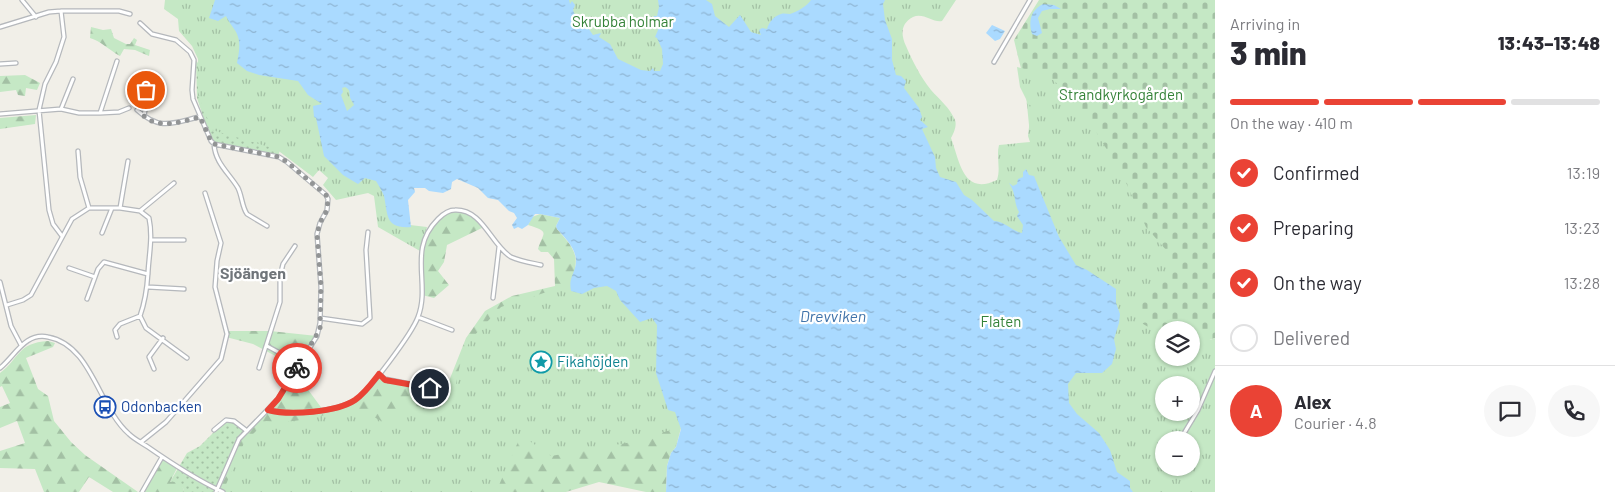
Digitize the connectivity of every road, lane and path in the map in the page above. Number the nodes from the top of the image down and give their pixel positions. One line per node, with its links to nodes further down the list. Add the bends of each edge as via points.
1 (22, 0): 5 (street)
2 (1030, 0): 9 (street)
3 (61, 11): 4 (street); 5 (street); 16 (street, via 64,37 45,84)
4 (130, 14)
5 (36, 17): 7 (street)
6 (140, 22): 21 (street, via 152,34 176,40 190,52 194,64 192,90)
7 (0, 26)
8 (117, 61): 18 (street)
9 (994, 62)
10 (16, 63): 11 (street)
11 (0, 64)
12 (73, 79): 15 (street)
13 (140, 87): 20 (street, via 148,93)
14 (129, 108): 18 (street)
15 (61, 109): 16 (street); 18 (street)
16 (39, 110): 19 (street); 34 (street, via 49,210 53,224)
17 (137, 110): 20 (street)
18 (100, 113)
19 (0, 114)
20 (144, 116): 21 (street, via 160,124)
21 (200, 117): 22 (street)
22 (214, 144): 31 (street, via 222,168 239,190 247,214); 51 (street, via 279,157 326,195 327,210 317,234)
23 (78, 151): 27 (street, via 80,177)
24 (128, 161): 29 (street)
25 (174, 182): 30 (street)
26 (205, 193): 69 (street, via 221,243 215,287 227,334 221,359 166,422)
27 (89, 208): 28 (street); 34 (street, via 72,219)
28 (112, 208): 29 (street); 33 (street)
29 (120, 208): 30 (street)
30 (140, 211): 35 (street, via 149,218)
31 (267, 226)
32 (368, 232): 51 (street, via 370,318 362,324)
33 (102, 233)
34 (62, 236): 48 (street, via 31,295)
35 (151, 240): 36 (street); 41 (street)
36 (184, 240)
37 (295, 246): 56 (street, via 283,264 280,302)
38 (500, 246): 39 (street, via 513,258); 46 (street); 50 (street, via 475,217 460,210 445,213 429,232 421,256 422,299)
39 (541, 265)
40 (69, 268): 42 (street)
41 (148, 274): 42 (street, via 104,262); 44 (street)
42 (96, 277): 47 (street)
43 (0, 282): 48 (street)
44 (148, 287): 45 (street); 49 (street)
45 (184, 289)
46 (493, 298)
47 (87, 299)
48 (7, 305): 55 (street)
49 (140, 316): 53 (street, via 120,324 115,330); 54 (street, via 146,328)
50 (418, 317): 52 (street); 63 (street, via 402,345)
51 (320, 318): 58 (street, via 317,336)
52 (452, 330)
53 (117, 337)
54 (163, 338): 57 (street); 61 (street, via 149,358)
55 (21, 345): 59 (street); 69 (street, via 34,337 47,336 74,350 111,414 129,435)
56 (267, 346): 58 (street); 60 (street)
57 (187, 358)
58 (300, 364): 65 (street)
59 (0, 368)
60 (259, 368)
61 (154, 369)
62 (1215, 371): 68 (street)
63 (379, 374): 64 (street, via 385,380); 65 (street, via 367,389 347,404 308,412)
64 (442, 390)
65 (268, 410): 67 (street)
66 (214, 430): 67 (street, via 226,420 234,421)
67 (247, 431): 71 (street, via 236,444)
68 (1185, 431)
69 (141, 442): 70 (street)
70 (162, 457): 71 (street); 72 (street)
71 (217, 491): 73 (street)
72 (142, 492)
73 (224, 492)

